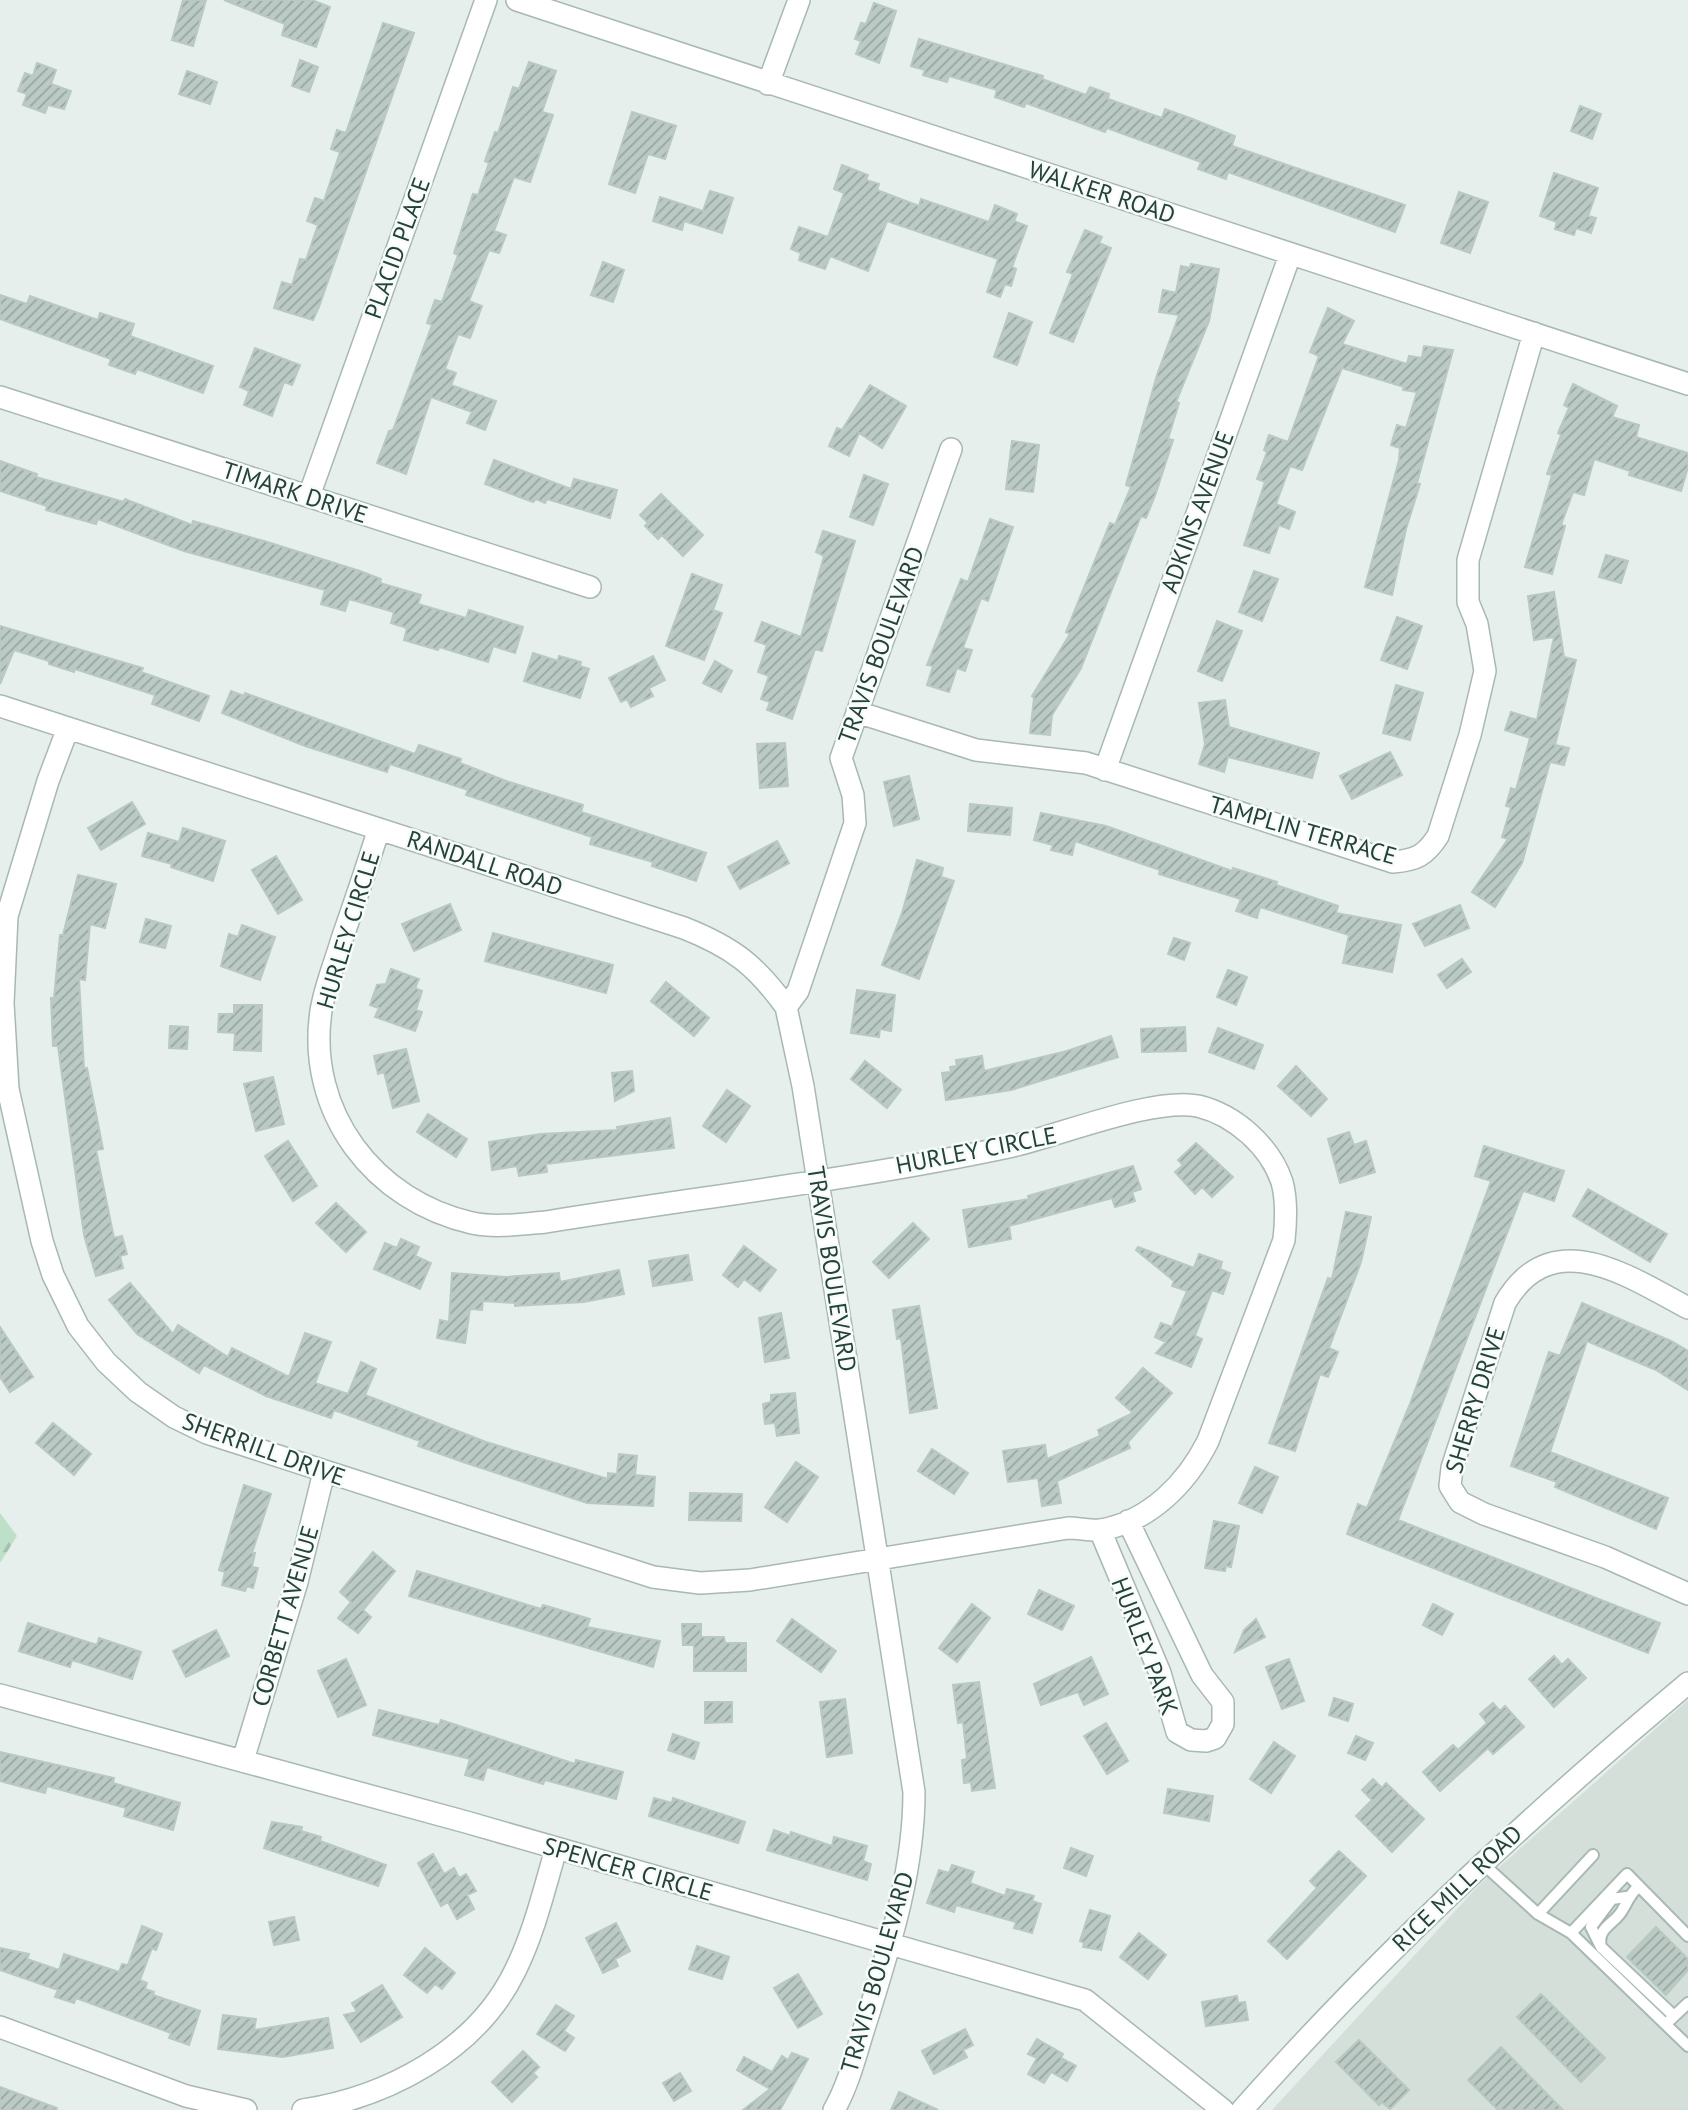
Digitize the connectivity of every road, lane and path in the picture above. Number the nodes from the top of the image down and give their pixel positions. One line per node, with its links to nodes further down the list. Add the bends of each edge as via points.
1 (486, 0): 10 (street, PLACID PLACE)
2 (517, 0): 4 (street, WALKER ROAD)
3 (799, 0): 4 (street)
4 (768, 84): 5 (street, WALKER ROAD)
5 (1290, 255): 6 (street, WALKER ROAD); 15 (street, ADKINS AVENUE)
6 (1534, 333): 7 (street, WALKER ROAD); 15 (street, TAMPLIN TERRACE, via 1468,560 1468,602 1484,650 1482,688 1453,791 1427,852 1410,861 1393,862)
7 (1688, 384)
8 (0, 397): 10 (street, TIMARK DRIVE)
9 (951, 449): 13 (street, TRAVIS BOULEVARD)
10 (309, 496): 11 (street, TIMARK DRIVE)
11 (590, 587)
12 (0, 706): 14 (street, RANDALL ROAD)
13 (857, 712): 15 (street, TAMPLIN TERRACE, via 976,750); 17 (street, TRAVIS BOULEVARD, via 841,758 853,796 855,823 798,991)
14 (68, 728): 16 (street, RANDALL ROAD); 18 (street, SHERRILL DRIVE, via 7,916)
15 (1105, 770)
16 (379, 828): 17 (street, RANDALL ROAD, via 718,942 758,971); 19 (street, HURLEY CIRCLE, via 326,989 319,1034 324,1082 332,1104 358,1154 374,1172 444,1214 498,1226)
17 (786, 1007): 19 (street, TRAVIS BOULEVARD)
18 (4, 1090): 21 (street, SHERRILL DRIVE, via 53,1275 78,1326 106,1362 157,1406 185,1423)
19 (818, 1179): 22 (street, HURLEY CIRCLE, via 1012,1146 1158,1105 1211,1110 1255,1138 1281,1180 1284,1240 1195,1467 1174,1491); 24 (street, TRAVIS BOULEVARD)
20 (1688, 1308): 25 (street, SHERRY DRIVE, via 1583,1259 1561,1261 1517,1282 1505,1303 1450,1486 1460,1502 1483,1514 1605,1557)
21 (324, 1472): 24 (street, SHERRILL DRIVE, via 601,1561 678,1581 750,1580); 28 (street, CORBETT AVENUE, via 297,1582)
22 (1128, 1521): 23 (street, HURLEY CIRCLE); 23 (street, HURLEY PARK, via 1202,1675 1223,1702 1223,1724 1215,1738 1191,1740 1177,1732 1160,1673)
23 (1100, 1530): 24 (street, HURLEY CIRCLE, via 1068,1528)
24 (879, 1560): 36 (street, TRAVIS BOULEVARD, via 914,1792 907,1877)
25 (1688, 1594)
26 (1688, 1683): 31 (street, RICE MILL ROAD)
27 (0, 1695): 28 (street, SPENCER CIRCLE)
28 (243, 1760): 29 (street, SPENCER CIRCLE)
29 (556, 1849): 36 (street, SPENCER CIRCLE); 43 (street, via 527,1945 513,1975 463,2038 400,2081 342,2104)
30 (1593, 1855): 33 (lane)
31 (1482, 1863): 33 (lane); 46 (street, RICE MILL ROAD, via 1349,1993)
32 (1639, 1886): 34 (lane, via 1627,1874); 35 (lane); 38 (lane, via 1601,1933 1601,1947)
33 (1538, 1913): 34 (lane)
34 (1571, 1933): 39 (lane)
35 (1688, 1936)
36 (890, 1945): 44 (street, TRAVIS BOULEVARD); 45 (street, SPENCER CIRCLE, via 1085,2000)
37 (1688, 2003): 38 (lane)
38 (1674, 2016): 39 (lane)
39 (1665, 2024): 41 (lane)
40 (0, 2027): 42 (street, via 186,2096)
41 (1688, 2046)
42 (246, 2110)
43 (303, 2110)
44 (834, 2110)
45 (1223, 2110)
46 (1242, 2110)

